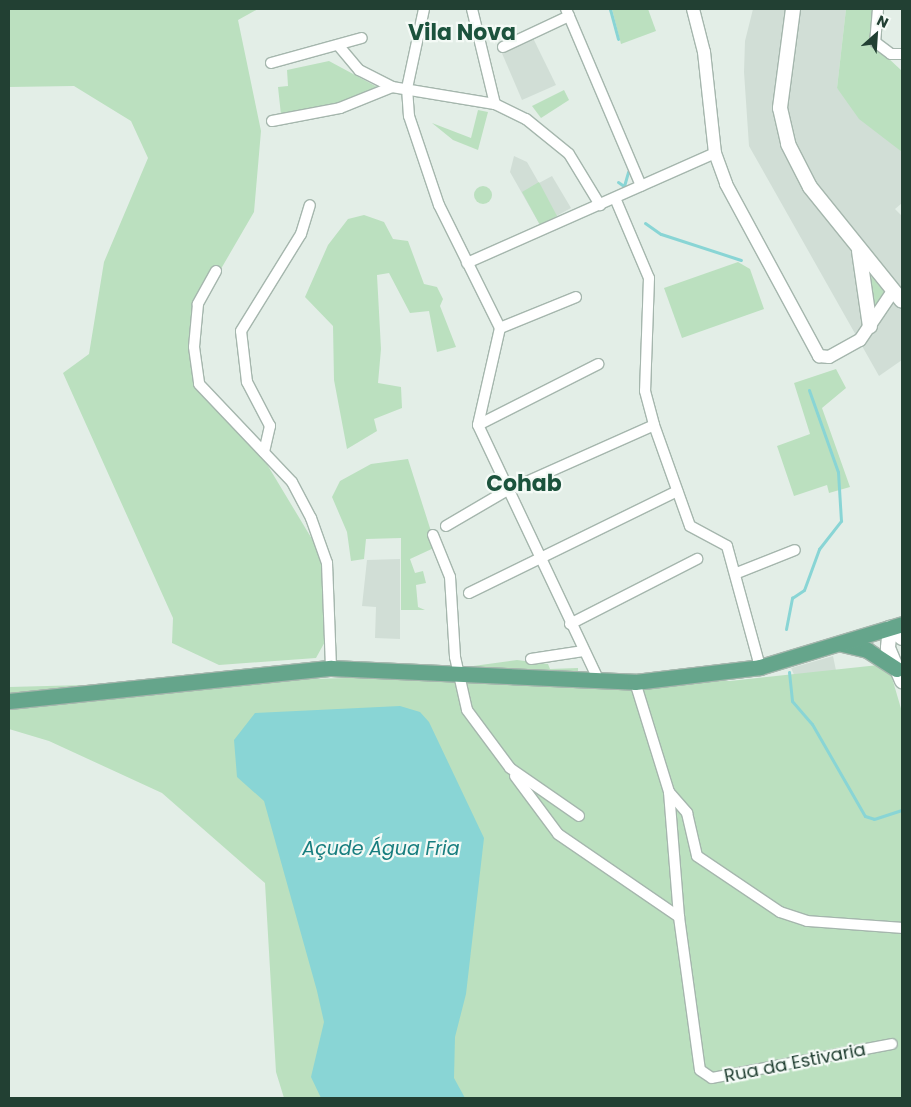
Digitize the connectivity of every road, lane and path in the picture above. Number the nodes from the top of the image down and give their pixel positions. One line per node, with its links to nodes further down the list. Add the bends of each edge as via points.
1 (424, 9): 13 (street)
2 (472, 9): 14 (street)
3 (693, 9): 16 (street, via 704,52)
4 (793, 9): 21 (main road, via 781,91 782,125 810,187)
5 (878, 9): 10 (street, via 876,42 882,50)
6 (568, 12): 9 (street); 17 (street)
7 (362, 38): 8 (street)
8 (338, 45): 11 (street); 12 (street, via 359,70)
9 (504, 47)
10 (902, 54)
11 (271, 63)
12 (392, 87): 13 (street); 15 (street, via 340,108)
13 (407, 88): 14 (street); 22 (street, via 409,116 422,161)
14 (495, 104): 20 (street, via 551,136 569,154)
15 (272, 122)
16 (715, 153): 17 (street); 27 (street, via 746,227 780,278 819,356 829,357 855,344)
17 (640, 186): 18 (street)
18 (622, 194): 20 (street); 31 (street, via 649,278 645,391)
19 (310, 205): 32 (street, via 301,234 242,331 247,382 270,426)
20 (600, 205): 22 (street)
21 (859, 250): 24 (main road); 27 (main road)
22 (468, 263): 28 (street)
23 (216, 271): 32 (street, via 198,304 197,376 208,397)
24 (893, 291): 26 (main road); 27 (street)
25 (576, 297): 28 (street)
26 (902, 301)
27 (870, 326)
28 (500, 328): 30 (street)
29 (598, 364): 30 (street)
30 (478, 425): 33 (street)
31 (654, 426): 33 (street); 34 (street)
32 (264, 452): 49 (street, via 292,482 323,545 331,603)
33 (506, 491): 35 (street); 38 (street)
34 (677, 491): 38 (street); 40 (street, via 690,526 727,546)
35 (446, 526)
36 (433, 535): 50 (street, via 451,583)
37 (795, 550): 40 (street)
38 (538, 558): 41 (street); 42 (street)
39 (697, 559): 42 (street)
40 (737, 573): 48 (street)
41 (469, 593)
42 (570, 624): 46 (street)
43 (896, 626): 44 (main road); 45 (main road); 51 (main road, via 888,648)
44 (902, 638)
45 (840, 644): 48 (main road); 51 (main road, via 867,650)
46 (583, 650): 47 (street); 52 (street)
47 (531, 659)
48 (760, 667): 53 (main road)
49 (331, 668): 50 (main road); 54 (main road)
50 (458, 675): 52 (main road); 55 (street, via 467,710)
51 (899, 675)
52 (599, 681): 53 (main road)
53 (635, 682): 56 (street)
54 (9, 701)
55 (510, 768): 57 (street); 58 (street, via 558,834)
56 (669, 792): 58 (street); 59 (street, via 688,813 697,856 780,912 807,921)
57 (579, 816)
58 (679, 917): 60 (street, Rua da Estivaria, via 700,1070 712,1078)
59 (902, 928)
60 (892, 1044)

